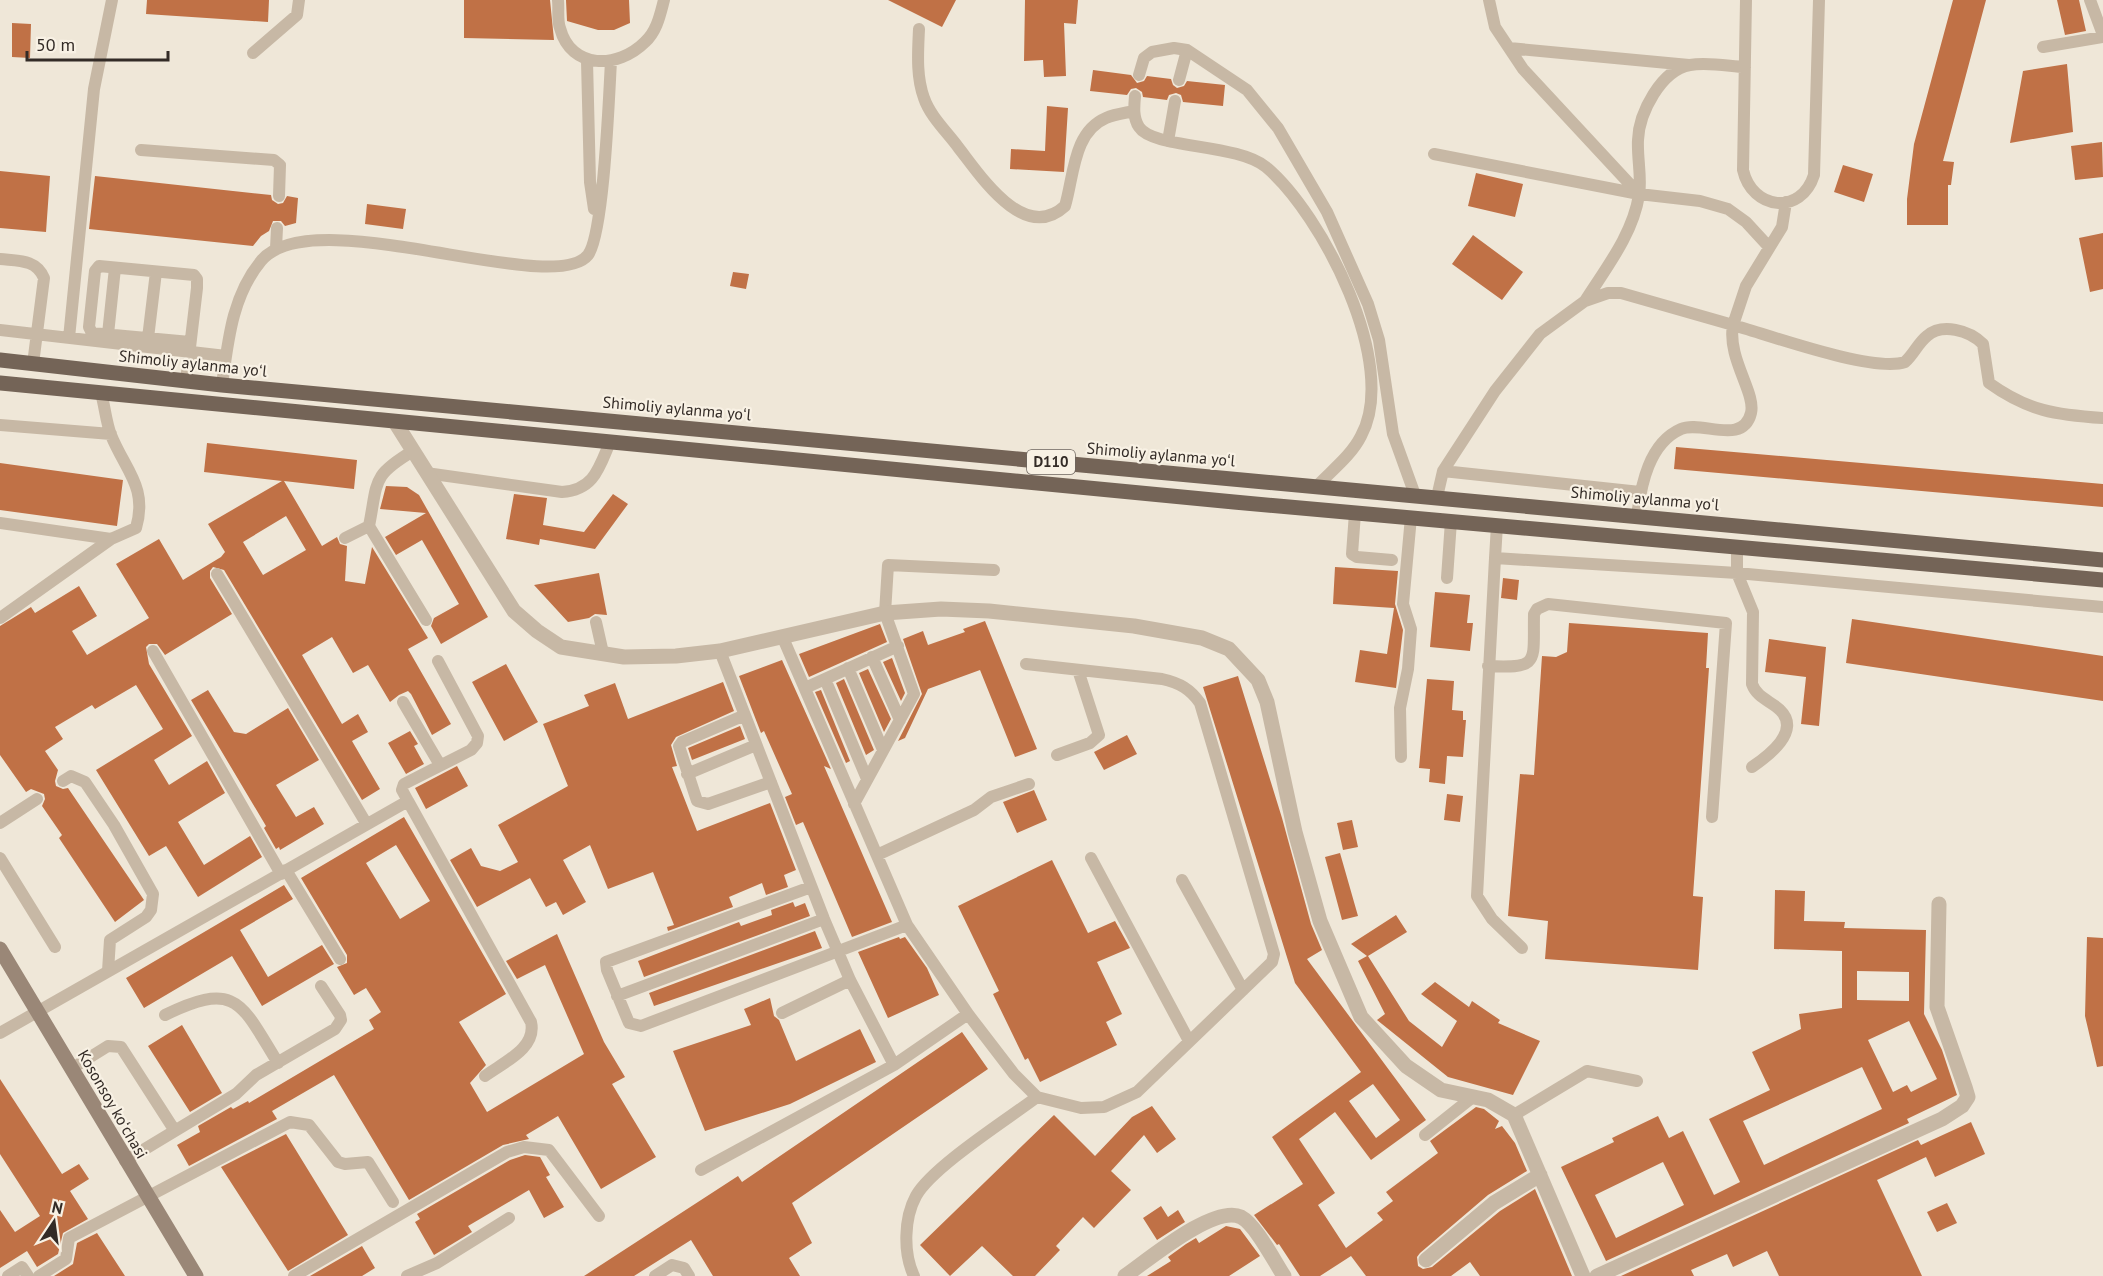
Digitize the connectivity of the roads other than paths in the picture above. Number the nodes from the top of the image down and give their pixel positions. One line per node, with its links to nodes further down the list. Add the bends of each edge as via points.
1 (112, 0): 42 (lane, via 94,89)
2 (300, 0): 14 (lane, via 297,15)
3 (558, 0): 15 (lane, via 560,28 571,51)
4 (664, 0): 16 (lane, via 658,23 647,41 631,54)
5 (1489, 0): 12 (lane, via 1495,27)
6 (1746, 0): 18 (lane)
7 (1819, 0): 29 (lane, via 1814,175 1809,190 1799,199)
8 (2090, 0): 10 (lane)
9 (918, 29): 23 (lane, via 918,71 924,99 995,194 1013,209 1038,216 1057,213 1065,206 1081,142 1105,118)
10 (2103, 36): 11 (lane)
11 (2043, 47)
12 (1509, 48): 17 (lane); 27 (lane, via 1523,69)
13 (1187, 50): 19 (lane, via 1152,52 1144,58); 20 (lane); 64 (lane, via 1247,90 1278,128 1327,212 1368,304 1383,361 1393,434)
14 (253, 53)
15 (587, 60): 16 (lane); 30 (lane, via 590,182)
16 (611, 61): 30 (lane, via 605,162)
17 (1689, 65): 18 (lane); 27 (lane, via 1669,76 1643,112 1638,137)
18 (1745, 67): 29 (lane, via 1743,170 1747,186 1764,199)
19 (1139, 75)
20 (1179, 80)
21 (1135, 96): 23 (lane)
22 (1175, 101): 24 (lane)
23 (1134, 111): 24 (lane, via 1140,128)
24 (1168, 141): 61 (lane, via 1241,153 1267,168 1297,198 1357,309 1370,378 1369,415 1362,436)
25 (141, 150): 28 (lane, via 273,160 280,165)
26 (1434, 154): 27 (lane)
27 (1639, 194): 32 (lane, via 1700,201 1728,209); 37 (lane, via 1630,225)
28 (279, 196)
29 (1786, 202): 32 (lane, via 1782,227)
30 (596, 222): 33 (lane, via 589,254 563,266 528,266 380,243 326,241)
31 (277, 228): 33 (lane)
32 (1769, 247): 38 (lane, via 1746,286)
33 (276, 248): 45 (lane, via 245,282 233,316)
34 (0, 259): 40 (lane, via 24,261 40,270 44,278)
35 (116, 268): 36 (lane); 41 (lane); 41 (lane, via 99,266 95,271 89,327 92,333)
36 (156, 272): 43 (lane); 44 (lane, via 194,275 197,279)
37 (1585, 301): 38 (lane, via 1620,293); 58 (lane, via 1540,334 1495,392)
38 (1733, 325): 52 (lane, via 1882,364 1905,362 1934,330 1960,331 1983,344 1989,383 2014,401 2067,416); 62 (lane, via 1732,351 1752,405 1748,421 1732,430 1695,427 1672,434 1657,449)
39 (0, 330): 40 (lane)
40 (37, 334): 42 (lane); 47 (lane)
41 (108, 334): 43 (lane)
42 (69, 338): 44 (lane)
43 (148, 338): 44 (lane)
44 (189, 347): 45 (lane); 48 (lane)
45 (226, 356): 50 (lane)
46 (0, 360): 47 (main road, Shimoliy aylanma yoʻl / D110)
47 (33, 364): 48 (main road, Shimoliy aylanma yoʻl / D110)
48 (186, 381): 50 (main road, Shimoliy aylanma yoʻl / D110)
49 (0, 383): 51 (main road, D110)
50 (222, 385): 59 (main road, Shimoliy aylanma yoʻl / D110)
51 (101, 393): 53 (main road, D110); 55 (lane)
52 (2103, 418)
53 (395, 422): 56 (main road, D110); 57 (street)
54 (0, 425): 55 (lane)
55 (111, 434): 75 (lane, via 136,484 141,510 136,528)
56 (610, 442): 60 (lane, via 588,484 576,491); 63 (main road, D110)
57 (413, 451): 60 (street); 71 (lane, via 386,467 378,479)
58 (1443, 471): 62 (lane); 65 (lane)
59 (1155, 472): 61 (main road, Shimoliy aylanma yoʻl / D110); 63 (main road)
60 (426, 473): 94 (street, via 514,611 561,646)
61 (1316, 487): 64 (main road, Shimoliy aylanma yoʻl / D110)
62 (1640, 492): 67 (lane)
63 (1153, 494): 66 (main road, D110)
64 (1415, 495): 65 (main road, Shimoliy aylanma yoʻl / D110)
65 (1437, 497): 67 (main road, Shimoliy aylanma yoʻl / D110)
66 (1354, 513): 68 (main road, D110); 78 (lane, via 1352,554)
67 (1637, 516): 74 (main road); 79 (main road, Shimoliy aylanma yoʻl / D110)
68 (1412, 518): 69 (main road, D110); 109 (lane, via 1403,604 1411,629 1400,708)
69 (1451, 521): 72 (main road, D110); 83 (lane)
70 (0, 523): 75 (lane)
71 (369, 525): 73 (lane); 88 (lane)
72 (1497, 525): 74 (main road, D110); 77 (lane)
73 (345, 538)
74 (1637, 538): 76 (main road, D110)
75 (111, 539): 87 (lane)
76 (1737, 547): 81 (lane); 84 (main road, D110)
77 (1495, 558): 81 (lane); 98 (lane)
78 (1392, 560)
79 (2103, 560)
80 (994, 570): 86 (lane, via 890,563)
81 (1737, 573): 85 (lane); 111 (lane, via 1753,612 1752,684 1758,694 1779,709 1786,723 1780,745)
82 (217, 574): 122 (lane)
83 (1447, 578)
84 (2103, 580)
85 (2103, 607)
86 (885, 613): 90 (street); 91 (lane); 153 (street, via 941,609 1082,620 1202,638 1229,649 1257,680 1267,702 1295,832 1320,921 1361,1017 1406,1066 1441,1090)
87 (0, 618)
88 (426, 620)
89 (596, 622): 94 (lane)
90 (783, 638): 93 (street); 102 (lane)
91 (898, 646): 95 (lane); 105 (lane, via 914,694)
92 (153, 651): 126 (lane)
93 (720, 651): 94 (street, via 676,656); 104 (lane)
94 (603, 654)
95 (872, 657): 99 (lane); 105 (lane)
96 (438, 661): 110 (lane, via 478,736 471,750)
97 (1026, 664): 100 (lane)
98 (1488, 666): 120 (lane, via 1519,668 1529,663 1533,655 1534,614 1548,604 1726,623); 133 (lane, via 1477,896 1492,919)
99 (848, 668): 101 (lane); 107 (lane)
100 (1078, 670): 108 (lane, via 1099,735 1090,743); 140 (lane, via 1176,682 1191,691 1200,703 1274,954 1272,962)
101 (825, 679): 102 (lane); 113 (lane)
102 (805, 688): 119 (lane)
103 (403, 702): 110 (lane)
104 (745, 715): 106 (lane); 112 (lane, via 682,742 679,750)
105 (900, 720): 107 (lane)
106 (756, 745): 112 (lane); 115 (lane)
107 (883, 750): 113 (lane)
108 (1057, 755)
109 (1401, 757)
110 (440, 765): 118 (lane, via 404,784 402,790)
111 (1752, 767)
112 (687, 774): 115 (lane, via 701,805)
113 (867, 779): 119 (lane)
114 (63, 781): 137 (lane, via 71,776 85,782 153,894 146,916 110,940)
115 (771, 782): 128 (lane)
116 (1029, 784): 123 (lane, via 991,797 974,810)
117 (37, 799): 121 (lane)
118 (408, 801): 122 (lane); 151 (lane, via 531,1022 532,1035 526,1046)
119 (854, 804): 123 (lane)
120 (1712, 817)
121 (0, 823)
122 (366, 823): 126 (lane)
123 (877, 855): 131 (lane)
124 (0, 858): 132 (lane)
125 (1091, 858): 147 (lane)
126 (284, 872): 136 (lane); 137 (lane)
127 (1182, 880): 140 (lane)
128 (811, 887): 130 (lane); 141 (lane, via 609,960 606,965)
129 (1939, 904): 178 (street, via 1937,1007 1968,1097 1962,1106 1906,1136)
130 (824, 920): 135 (lane); 141 (lane)
131 (908, 925): 135 (lane); 144 (lane)
132 (55, 947)
133 (1522, 948)
134 (0, 949): 142 (main road, Kosonsoy koʻchasi)
135 (839, 953): 138 (lane); 141 (lane, via 637,1027 628,1023)
136 (340, 959)
137 (108, 971): 142 (lane)
138 (850, 980): 143 (lane); 149 (lane)
139 (321, 986): 148 (lane, via 340,1015 339,1024)
140 (1243, 990): 147 (lane)
141 (617, 996)
142 (38, 1011): 146 (lane); 150 (main road, Kosonsoy koʻchasi)
143 (782, 1013)
144 (968, 1014): 149 (lane); 154 (lane)
145 (165, 1015): 148 (lane, via 194,1000 227,999 250,1017)
146 (0, 1033)
147 (1189, 1041): 154 (lane, via 1137,1092 1113,1103 1081,1108)
148 (278, 1063): 156 (lane)
149 (894, 1065): 159 (lane)
150 (71, 1069): 156 (lane, via 108,1046 121,1047); 158 (main road, Kosonsoy koʻchasi)
151 (485, 1076)
152 (1637, 1081): 155 (lane, via 1587,1071)
153 (1474, 1096): 155 (street); 157 (lane)
154 (1037, 1097): 174 (lane, via 947,1163 916,1195 906,1244)
155 (1514, 1115): 160 (street)
156 (175, 1131): 158 (lane)
157 (1425, 1135)
158 (125, 1161): 161 (main road, Kosonsoy koʻchasi)
159 (701, 1170)
160 (1540, 1175): 165 (street, via 1494,1203); 177 (street)
161 (147, 1197): 162 (lane, via 290,1122 300,1122 309,1125 338,1162 363,1161 372,1166); 168 (lane, via 69,1238 66,1258); 169 (main road, Kosonsoy koʻchasi)
162 (393, 1202)
163 (599, 1216): 170 (lane, via 549,1150 524,1147 507,1152)
164 (508, 1218): 171 (lane, via 437,1263)
165 (1426, 1260)
166 (8, 1276): 167 (lane, via 22,1267)
167 (28, 1276)
168 (39, 1276)
169 (196, 1276)
170 (294, 1276)
171 (407, 1276)
172 (655, 1276): 173 (lane, via 672,1265 684,1268)
173 (689, 1276)
174 (914, 1276)
175 (1125, 1276): 176 (street, via 1199,1226 1218,1216 1230,1215 1251,1226)
176 (1284, 1276)
177 (1583, 1276)
178 (1597, 1276)

